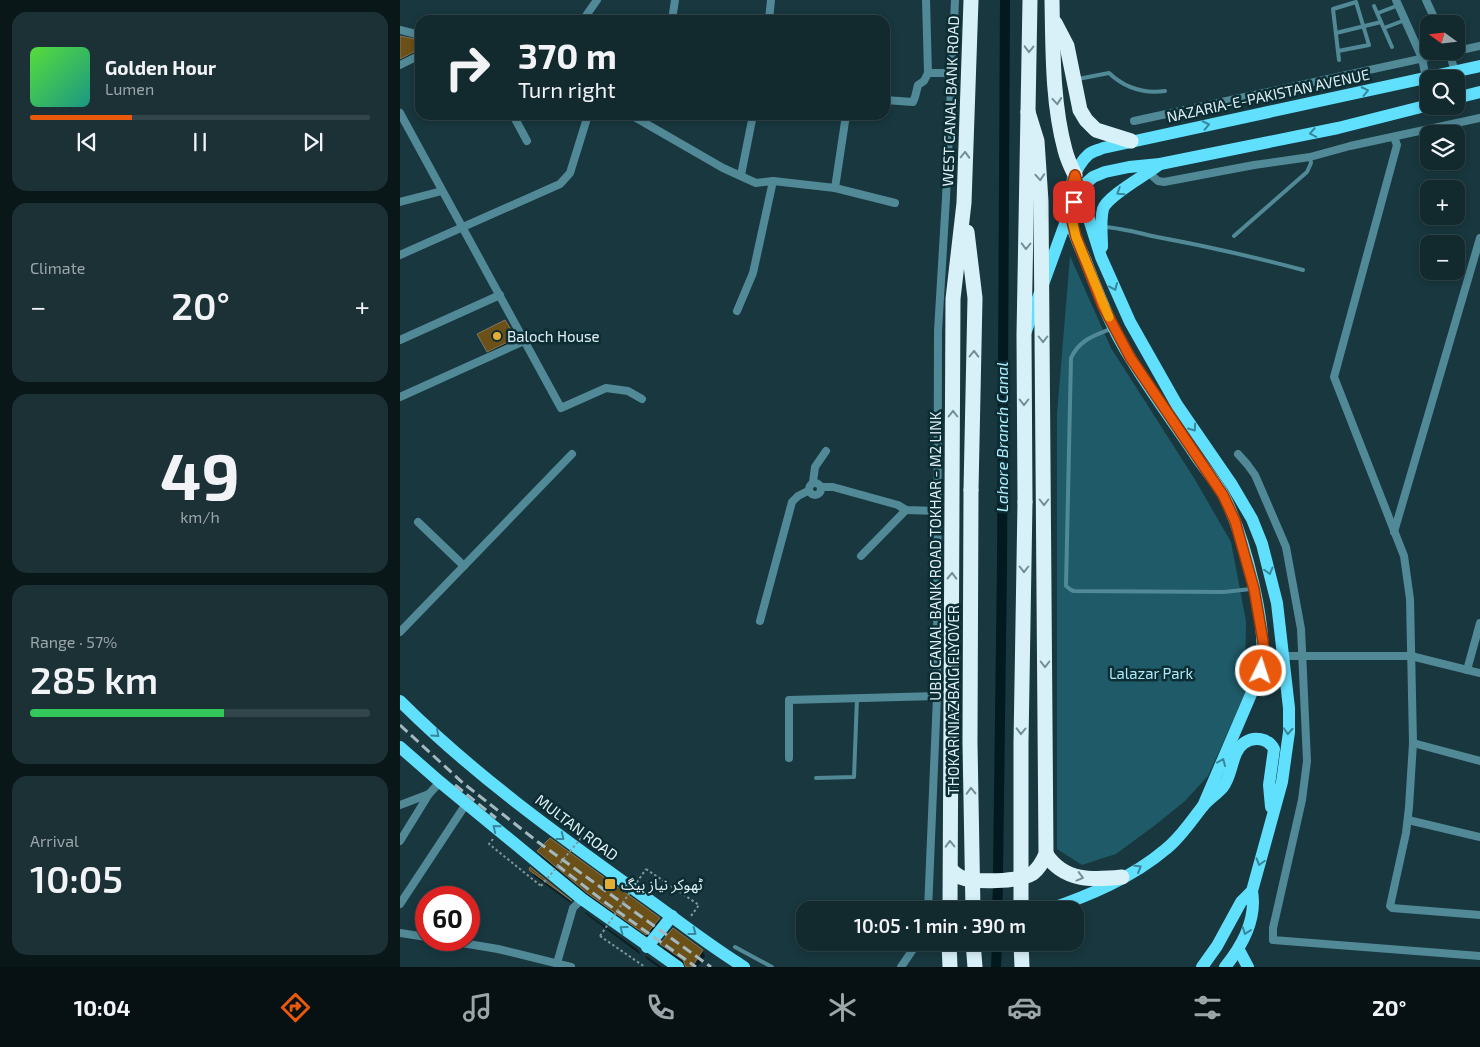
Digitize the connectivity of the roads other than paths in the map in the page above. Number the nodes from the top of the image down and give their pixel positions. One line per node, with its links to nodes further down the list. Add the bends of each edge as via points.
1 (597, 0): 13 (street)
2 (675, 0): 14 (street)
3 (771, 0): 15 (street)
4 (926, 0): 36 (street)
5 (955, 0): 37 (street)
6 (971, 0): 68 (highway, WEST CANAL BANK ROAD, one-way to 6)
7 (1030, 0): 45 (highway, one-way to 45)
8 (1052, 0): 17 (highway)
9 (1426, 0): 16 (street)
10 (1398, 3): 12 (lane); 18 (street)
11 (1374, 6): 12 (lane)
12 (1378, 13): 19 (lane)
13 (586, 15)
14 (673, 15)
15 (769, 15)
16 (1433, 15)
17 (1053, 20): 39 (highway, via 1067,46); 60 (highway, one-way to 60, via 1059,123 1065,152)
18 (1405, 20): 21 (lane); 29 (street)
19 (1381, 22): 20 (lane); 21 (lane)
20 (1362, 26): 24 (lane); 24 (lane, via 1356,2 1334,9); 28 (lane, via 1368,45)
21 (1384, 28): 26 (lane)
22 (400, 30): 23 (street)
23 (415, 33)
24 (1336, 33): 28 (lane)
25 (1480, 46): 27 (street)
26 (1392, 47)
27 (1465, 49)
28 (1338, 51): 32 (lane)
29 (1420, 54)
30 (415, 58): 33 (street)
31 (1420, 58): 53 (street)
32 (1338, 60)
33 (400, 65)
34 (1480, 66): 35 (main road, NAZARIA-E-PAKISTAN AVENUE)
35 (1463, 70)
36 (928, 73): 37 (street); 43 (street, via 918,85 913,102)
37 (952, 73): 93 (street, via 938,331)
38 (1420, 79): 56 (main road, NAZARIA-E-PAKISTAN AVENUE, one-way to 38)
39 (1073, 80): 40 (lane, via 1109,73 1130,88 1144,92); 56 (highway, via 1080,110 1086,120 1096,130)
40 (1165, 91)
41 (1480, 92): 42 (main road)
42 (1465, 96)
43 (890, 100)
44 (1420, 107): 58 (main road, one-way to 58, via 1338,128)
45 (1028, 112): 77 (highway, one-way to 77, via 1037,141); 81 (highway, one-way to 81)
46 (400, 113): 64 (street)
47 (1480, 118): 54 (street)
48 (516, 120): 55 (street)
49 (586, 120): 71 (street, via 570,174 560,184)
50 (640, 120): 61 (street)
51 (752, 120): 61 (street)
52 (845, 120): 63 (street)
53 (1134, 120)
54 (1394, 137): 57 (street); 95 (street, via 1396,145 1334,377)
55 (527, 141)
56 (1132, 141): 60 (main road, NAZARIA-E-PAKISTAN AVENUE, via 1091,152)
57 (1310, 157): 59 (street, via 1164,182); 72 (lane, via 1307,172)
58 (1160, 164): 59 (main road); 65 (main road, via 1105,172 1088,180)
59 (1149, 173): 70 (main road, one-way to 70, via 1112,196 1103,207)
60 (1075, 175): 65 (main road); 69 (main road, via 1070,191)
61 (741, 176): 62 (street, via 756,183)
62 (773, 181): 63 (street); 79 (street, via 753,273)
63 (835, 188): 67 (street)
64 (442, 191): 66 (street); 71 (street)
65 (1080, 192): 69 (main road); 75 (main road)
66 (400, 202)
67 (895, 203)
68 (964, 203): 126 (highway, UBD CANAL BANK ROAD TOKHAR - M2 LINK, one-way to 68, via 953,299); 132 (highway, THOKAR NIAZ BAIG FLYOVER, one-way to 68, bridge, via 970,743 975,298)
69 (1070, 213): 77 (main road); 80 (main road, via 1103,306)
70 (1102, 226): 75 (main road); 76 (lane, via 1224,250)
71 (462, 227): 74 (street); 78 (street)
72 (1234, 236)
73 (1480, 238): 95 (street)
74 (400, 255)
75 (1101, 257): 102 (main road, one-way to 102, via 1150,360 1252,519 1277,603)
76 (1303, 270)
77 (1042, 286): 81 (main road); 125 (highway, one-way to 125)
78 (500, 295): 82 (street); 83 (street)
79 (737, 311)
80 (1115, 328): 98 (main road, via 1130,357 1223,495 1235,521); 98 (lane, via 1085,340 1071,358 1066,586 1074,591 1224,592)
81 (1024, 335): 133 (highway, one-way to 133, bridge)
82 (400, 340)
83 (524, 341): 84 (street); 85 (street, via 561,408 606,388 628,391)
84 (400, 397)
85 (642, 399)
86 (826, 451): 89 (street, via 814,467)
87 (572, 454): 97 (street)
88 (1238, 454): 104 (street, via 1255,475 1286,548 1301,629)
89 (813, 482): 90 (street); 91 (street)
90 (821, 487): 91 (street, via 814,496); 92 (street, via 833,487 898,504)
91 (808, 491): 99 (street, via 792,502)
92 (906, 510): 93 (street); 96 (street)
93 (938, 511): 108 (street)
94 (418, 522): 97 (street)
95 (1394, 532): 103 (street, via 1408,577)
96 (861, 556)
97 (464, 566): 101 (street)
98 (1254, 589): 105 (main road)
99 (760, 621)
100 (1480, 623): 106 (street)
101 (400, 632)
102 (1284, 656): 104 (street); 105 (street); 121 (main road, one-way to 121, via 1289,732 1285,765)
103 (1411, 656): 104 (street); 106 (street); 111 (street)
104 (1302, 657): 149 (street, via 1307,761 1273,940)
105 (1264, 659): 120 (main road, one-way to 105, via 1257,684)
106 (1467, 670): 107 (street)
107 (1480, 673)
108 (938, 696): 109 (street); 130 (street)
109 (857, 698): 113 (street, via 789,700); 115 (lane, via 854,777)
110 (400, 701): 137 (main road, MULTAN ROAD, one-way to 137, via 509,797)
111 (1413, 742): 114 (street); 122 (street)
112 (400, 747): 116 (main road)
113 (789, 758)
114 (1480, 761)
115 (816, 778)
116 (440, 782): 117 (street); 118 (main road)
117 (430, 794): 119 (street); 124 (street)
118 (466, 804): 129 (main road, one-way to 118); 135 (street)
119 (400, 806)
120 (1203, 806): 121 (main road, via 1224,786 1241,746 1257,739 1268,742 1274,749 1269,785); 127 (main road, one-way to 120, via 1166,849)
121 (1272, 815): 128 (main road, one-way to 128)
122 (1408, 820): 123 (street); 136 (street, via 1390,906)
123 (1480, 837)
124 (400, 842)
125 (1046, 854): 126 (highway, via 1032,873 1014,879 975,880 958,876); 127 (highway, one-way to 127, via 1054,865 1075,876 1098,880)
126 (951, 870): 131 (highway, UBD CANAL BANK ROAD TOKHAR - M2 LINK)
127 (1122, 877): 134 (main road)
128 (1252, 891): 143 (main road, one-way to 143, via 1254,904); 160 (main road, via 1240,902)
129 (582, 900): 141 (main road, one-way to 129); 150 (street, via 574,908)
130 (928, 901)
131 (950, 901)
132 (973, 901)
133 (1021, 901)
134 (1070, 901)
135 (400, 904)
136 (1480, 915)
137 (672, 916): 141 (main road); 154 (main road, MULTAN ROAD, one-way to 154)
138 (400, 933): 139 (street)
139 (415, 935)
140 (480, 945): 150 (street)
141 (647, 947): 153 (main road)
142 (736, 947): 151 (lane)
143 (1239, 950): 161 (main road); 162 (main road)
144 (912, 951): 155 (street)
145 (947, 951): 156 (main road)
146 (949, 951): 157 (highway)
147 (974, 951): 158 (highway)
148 (1021, 951): 159 (highway)
149 (1480, 956)
150 (557, 964): 152 (street)
151 (769, 966)
152 (571, 967)
153 (678, 967)
154 (744, 967)
155 (901, 967)
156 (944, 967)
157 (950, 967)
158 (975, 967)
159 (1022, 967)
160 (1202, 967)
161 (1226, 967)
162 (1248, 967)

